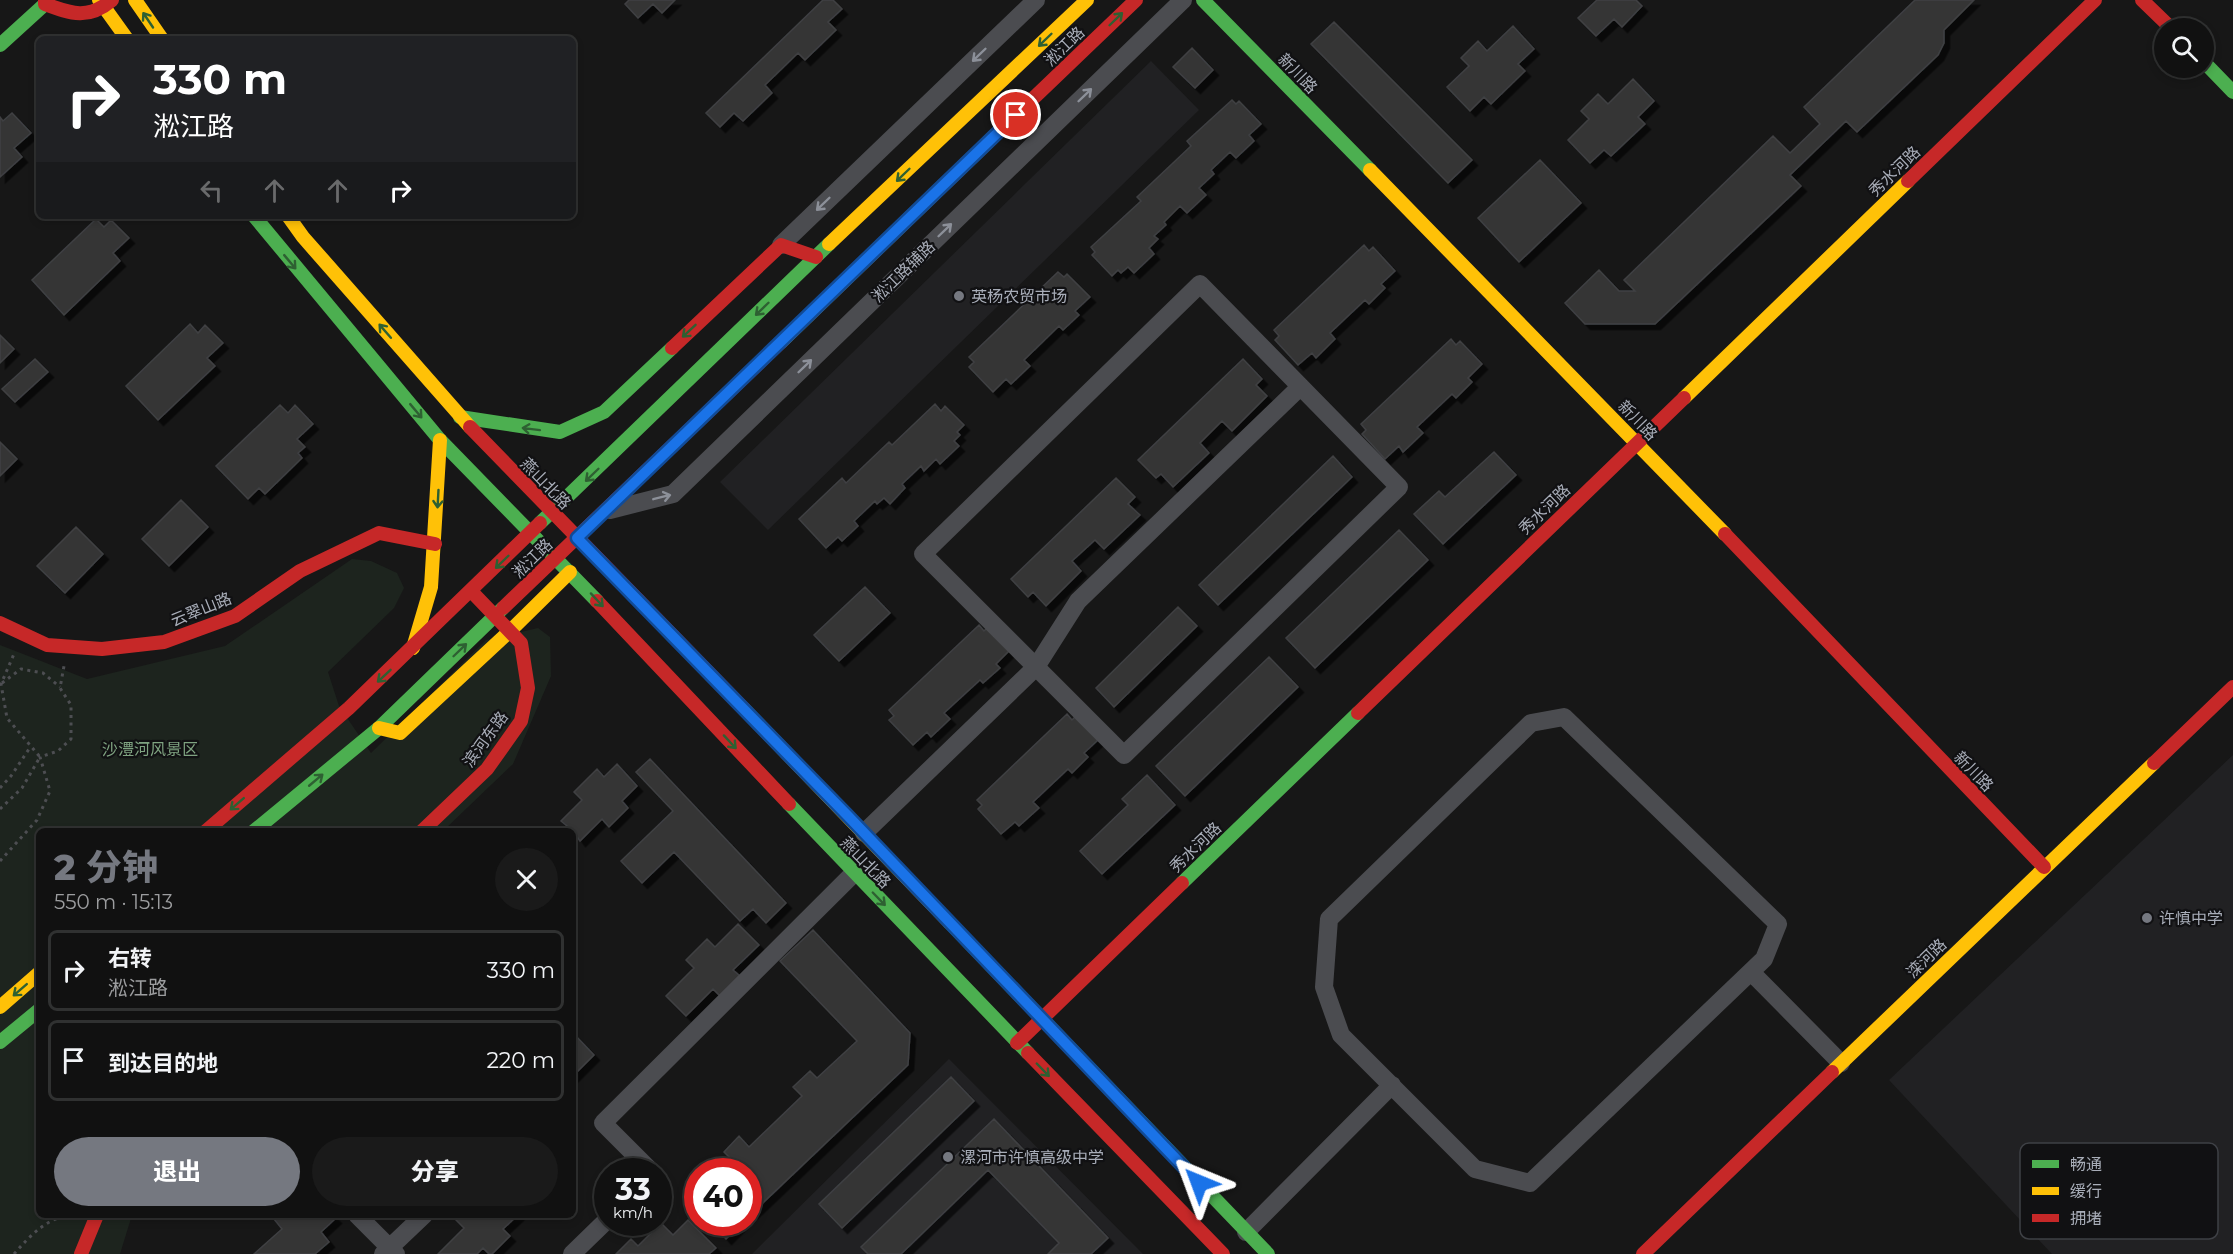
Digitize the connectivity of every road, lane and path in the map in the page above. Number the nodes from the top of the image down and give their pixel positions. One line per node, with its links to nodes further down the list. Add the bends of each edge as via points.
1 (135, 0): 13 (street, one-way to 1)
2 (1036, 0): 19 (street, one-way to 19)
3 (1087, 0): 20 (street, 淞江路, one-way to 20)
4 (1136, 0): 25 (street, 淞江路, one-way to 4)
5 (1183, 0): 25 (street, 淞江路辅路, one-way to 5, via 673,494)
6 (1203, 0): 24 (street, 新川路)
7 (2095, 0): 24 (street, 秀水河路)
8 (2142, 0): 11 (street)
9 (45, 2): 10 (street, via 76,16); 14 (street)
10 (105, 3): 12 (street)
11 (2160, 18)
12 (125, 36)
13 (160, 36)
14 (0, 45)
15 (2214, 72): 16 (street)
16 (2233, 92)
17 (256, 219): 23 (street, 燕山北路, one-way to 23)
18 (290, 219): 22 (street, 燕山北路, one-way to 18)
19 (781, 245): 20 (street); 22 (street, one-way to 22, via 604,412 560,432)
20 (816, 257): 26 (street, 淞江路, one-way to 26)
21 (1300, 387): 39 (street, via 1078,601); 39 (street, via 1399,488 1124,755); 39 (street, via 1200,284 923,554)
22 (460, 417): 26 (street, 燕山北路)
23 (440, 441): 27 (street, 燕山北路); 29 (street, one-way to 29)
24 (1637, 442): 53 (street, 新川路); 59 (street, 秀水河路)
25 (606, 511): 28 (street, 淞江路)
26 (553, 513): 27 (street, 淞江路); 28 (street, 燕山北路)
27 (532, 533): 30 (street, 燕山北路); 32 (street, 淞江路, one-way to 32)
28 (577, 538): 30 (street, 淞江路); 51 (street, 燕山北路)
29 (435, 544): 37 (street, 云翠山路, via 379,533 300,571 235,616 164,642 102,649); 38 (street, via 431,587)
30 (556, 558): 31 (street, 燕山北路); 33 (street, 淞江路)
31 (570, 572): 35 (street); 54 (street, 燕山北路, one-way to 54)
32 (472, 592): 33 (street, 滨河东路); 38 (street, 淞江路)
33 (496, 616): 35 (street, 滨河东路); 43 (street, 淞江路, one-way to 33)
34 (0, 622): 36 (street, 云翠山路)
35 (510, 632): 43 (street, via 400,733); 50 (street, 滨河东路, via 521,643 528,688 521,721 487,769)
36 (22, 633): 37 (street, 云翠山路, via 47,645); 40 (path)
37 (67, 646): 42 (path)
38 (413, 648): 48 (street, 淞江路, one-way to 48)
39 (1036, 667): 51 (street)
40 (1, 684): 42 (path, via 21,669 43,673); 44 (path, via 7,718)
41 (2233, 687): 53 (street, 滦河路)
42 (60, 688): 45 (path, via 71,705 71,739 58,751)
43 (379, 728): 49 (street, 淞江路, one-way to 43)
44 (31, 746): 45 (path); 46 (path)
45 (40, 757): 47 (path, via 22,788); 52 (path, via 50,791 36,820)
46 (0, 788)
47 (0, 809)
48 (209, 828)
49 (258, 828)
50 (426, 828)
51 (864, 833): 59 (street, 燕山北路)
52 (0, 861)
53 (2044, 867): 62 (street, 滦河路)
54 (854, 873): 61 (street, 燕山北路, one-way to 61); 64 (street, via 603,1123)
55 (1751, 972): 62 (street); 63 (street, via 1530,1183 1475,1169); 63 (street, via 1764,959 1778,924 1564,717 1530,723 1329,919 1324,987 1341,1035)
56 (36, 977): 57 (street, one-way to 57)
57 (0, 1007)
58 (36, 1012): 60 (street)
59 (1042, 1019): 61 (street, 秀水河路); 69 (street, 燕山北路)
60 (0, 1042)
61 (1017, 1042): 75 (street, 燕山北路, one-way to 75)
62 (1841, 1063): 77 (street, 滦河路)
63 (1392, 1085): 69 (street)
64 (638, 1158)
65 (57, 1218): 72 (path, via 36,1230)
66 (96, 1218): 73 (street)
67 (360, 1218): 71 (street)
68 (421, 1218): 71 (street)
69 (1246, 1232): 76 (street, 燕山北路)
70 (594, 1233): 74 (street)
71 (390, 1252)
72 (14, 1254)
73 (81, 1254)
74 (572, 1254)
75 (1224, 1254)
76 (1268, 1254)
77 (1643, 1254)

